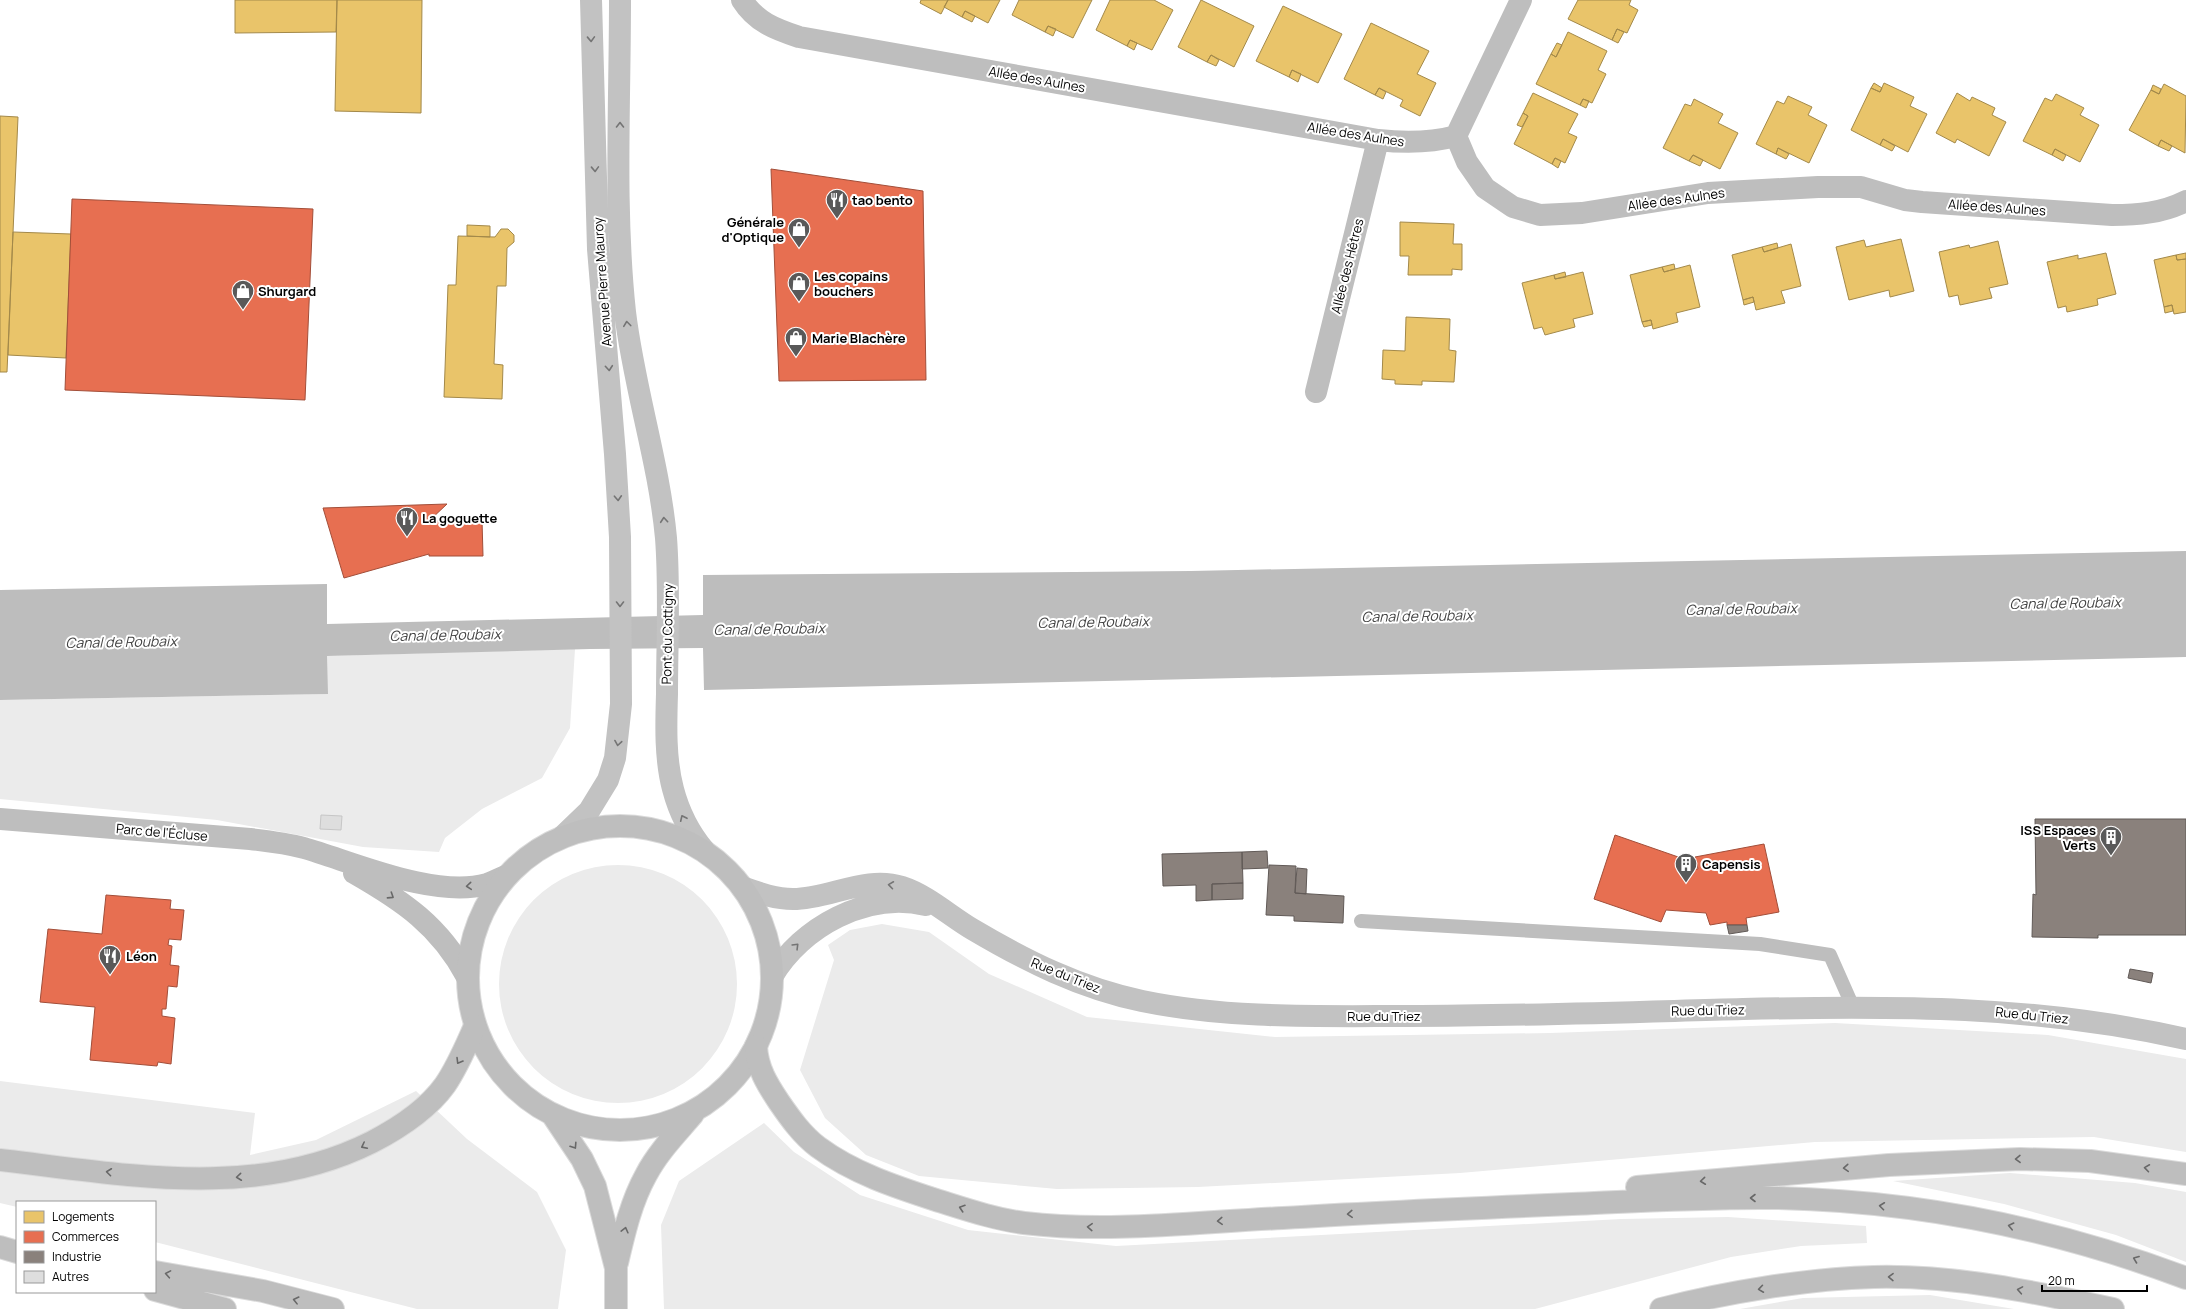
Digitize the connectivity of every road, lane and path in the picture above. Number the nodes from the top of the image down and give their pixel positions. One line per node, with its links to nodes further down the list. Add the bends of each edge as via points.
1 (590, 0): 11 (main road, Avenue Pierre Mauroy, one-way to 11, via 598,250 616,454 621,704 615,758 608,780 589,811)
2 (620, 0): 9 (main road, Avenue Pierre Mauroy, one-way to 2, via 663,504 632,366 620,259)
3 (742, 0): 6 (main road, Allée des Aulnes, via 761,22 799,37)
4 (1521, 0): 5 (main road)
5 (1456, 136): 6 (main road, Allée des Aulnes, via 1420,142); 7 (main road, Allée des Aulnes, via 1469,166 1485,188 1513,207 1540,215 1582,212 1708,193 1818,187 1861,187 1905,200 1922,202 2112,215 2160,211)
6 (1378, 140): 8 (main road, Allée des Hêtres)
7 (2186, 201)
8 (1316, 392)
9 (667, 559): 12 (main road, Pont du Cottigny, one-way to 9, via 686,825 672,787 666,709)
10 (0, 819): 13 (main road, Parc de l'Écluse, via 250,839 286,844)
11 (564, 836): 12 (main road, via 599,827 635,826 671,834); 14 (main road, via 536,850)
12 (704, 850): 15 (main road)
13 (322, 854): 14 (main road, one-way to 13, via 486,884 466,887 437,885 363,869); 18 (main road, one-way to 18, via 374,885 433,927)
14 (506, 876): 18 (main road, via 493,893 474,933)
15 (742, 887): 16 (main road, Rue du Triez, one-way to 15, via 903,887 891,884 876,884 795,899 767,895); 19 (main road, via 761,921 767,939)
16 (938, 908): 19 (main road, Rue du Triez, one-way to 16, via 798,943 840,917 875,904 897,902); 20 (main road, Rue du Triez, via 1010,951 1067,979 1142,1001 1199,1009 1310,1015 1479,1016)
17 (1361, 921): 20 (lane, via 1760,944 1830,955)
18 (468, 977): 21 (main road, via 468,993)
19 (772, 977): 23 (main road, via 768,1013)
20 (1852, 1007): 22 (main road, Rue du Triez, via 1972,1009 2031,1014 2123,1026)
21 (475, 1026): 25 (main road, via 484,1048 508,1080 531,1101); 26 (main road, one-way to 26, via 445,1085 411,1118 354,1151 320,1163 280,1173 232,1178 189,1178 140,1176)
22 (2186, 1039)
23 (756, 1046): 24 (main road, via 737,1076); 28 (main road, one-way to 23, via 1098,1228 1026,1223 974,1212 856,1170 816,1146 797,1127 765,1081 756,1057)
24 (697, 1110): 25 (main road, via 657,1126 635,1130 592,1128); 29 (main road, one-way to 24, via 627,1222 646,1175 660,1153)
25 (552, 1114): 29 (main road, one-way to 29, via 582,1158 592,1179)
26 (0, 1160)
27 (2186, 1174): 28 (main road, one-way to 28, via 2090,1161 2020,1159 1904,1164 1751,1176)
28 (1389, 1212): 31 (main road, one-way to 28, via 2127,1256 2023,1228 1870,1204 1779,1198 1693,1198)
29 (616, 1268): 35 (main road)
30 (156, 1272): 34 (main road, one-way to 30, via 263,1291)
31 (2186, 1278)
32 (156, 1290): 33 (main road)
33 (225, 1309)
34 (334, 1309)
35 (616, 1309)
36 (1661, 1309): 37 (main road, one-way to 36, via 2013,1289 1940,1280 1873,1277 1760,1289)
37 (2113, 1309)

